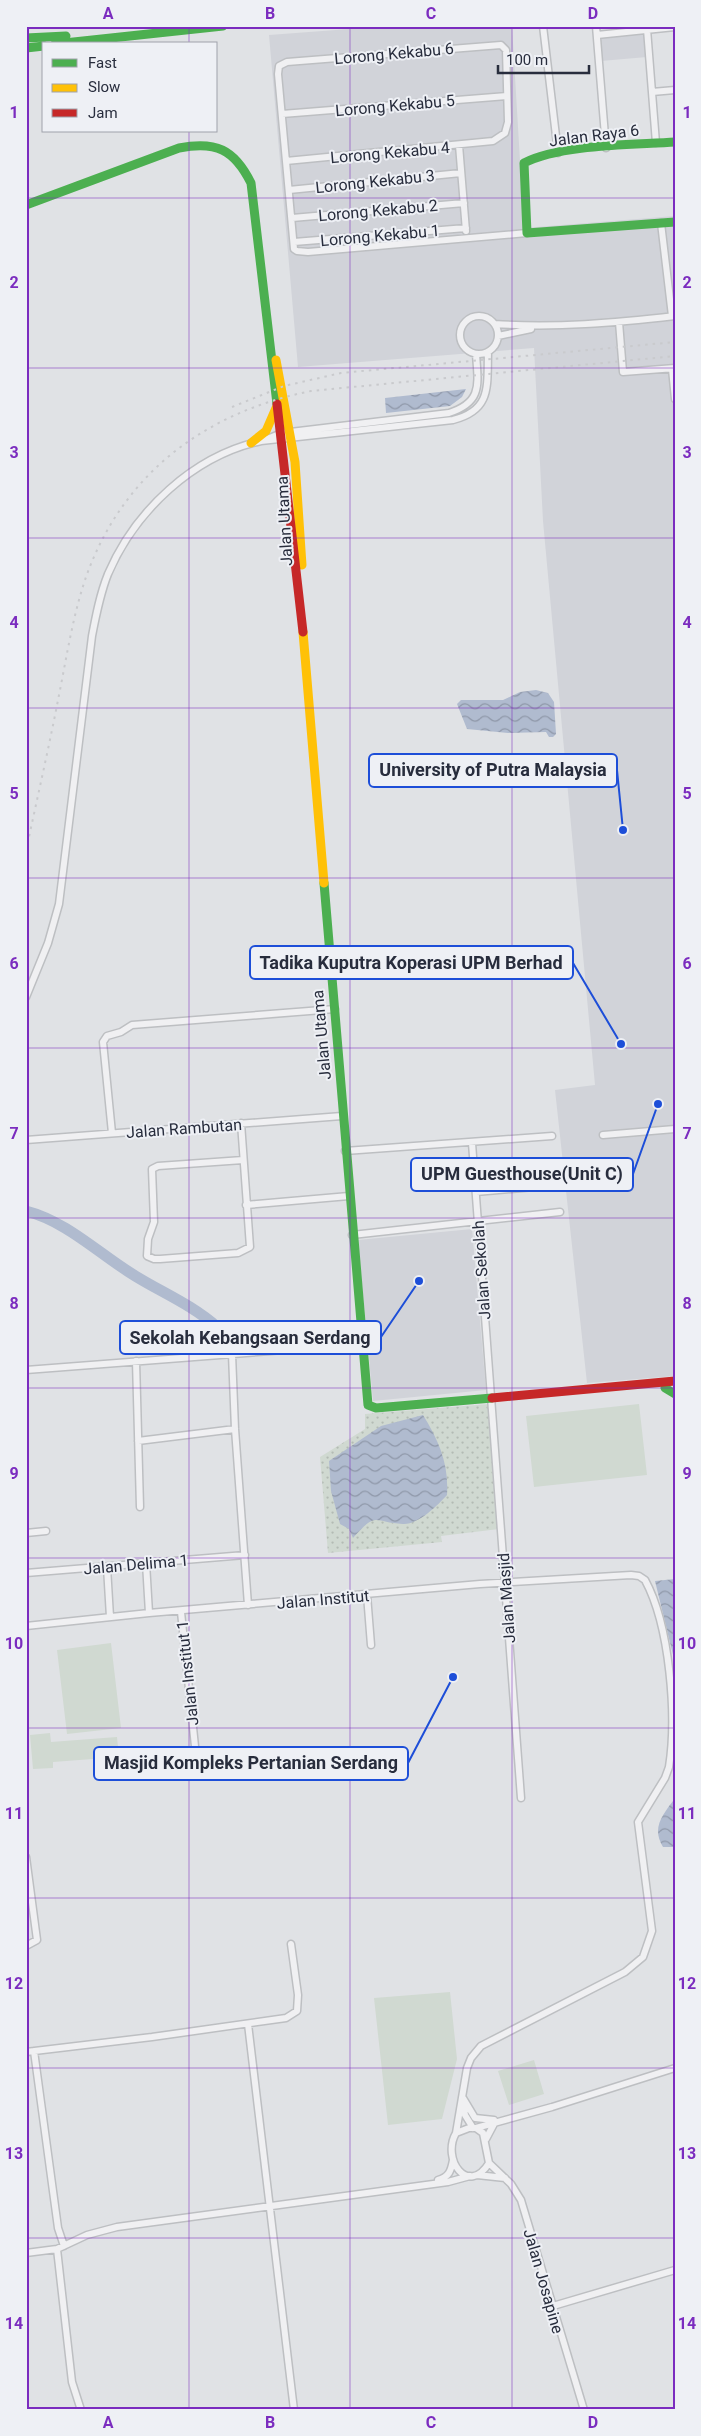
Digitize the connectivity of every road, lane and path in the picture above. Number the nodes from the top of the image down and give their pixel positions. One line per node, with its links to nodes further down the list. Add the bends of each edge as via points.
1 (223, 26): 8 (street)
2 (543, 26): 20 (street)
3 (596, 26): 6 (street)
4 (675, 27): 5 (street)
5 (647, 28): 6 (street); 13 (street)
6 (597, 35): 19 (street)
7 (26, 38): 8 (street)
8 (95, 38): 9 (street)
9 (68, 42)
10 (42, 46): 11 (street)
11 (26, 48)
12 (675, 90): 13 (street)
13 (652, 92): 17 (street)
14 (507, 96): 15 (street, Lorong Kekabu 5); 15 (street, Lorong Kekabu 6, via 506,50 501,45 287,62 278,70); 18 (street, Lorong Kekabu 4, via 506,128 500,137 493,141)
15 (282, 114): 21 (street)
16 (675, 142): 17 (street, Jalan Raya 6)
17 (656, 143): 19 (street, Jalan Raya 6)
18 (459, 145): 21 (street, Lorong Kekabu 4); 22 (street)
19 (606, 148): 20 (street, Jalan Raya 6)
20 (558, 153): 30 (street, Jalan Raya 6, via 526,160)
21 (286, 161): 23 (street)
22 (461, 173): 23 (street, Lorong Kekabu 3); 24 (street)
23 (289, 190): 26 (street)
24 (464, 203): 26 (street, Lorong Kekabu 2); 29 (street)
25 (26, 205): 35 (street, via 188,145 211,145 232,154 240,161 253,191)
26 (292, 218): 32 (street)
27 (675, 222): 28 (street)
28 (661, 223): 30 (street); 33 (street)
29 (466, 228): 31 (street); 32 (street, Lorong Kekabu 1)
30 (527, 233): 31 (street)
31 (467, 238): 32 (street, via 308,252 296,251)
32 (294, 242)
33 (673, 316): 34 (street)
34 (619, 322): 37 (street); 41 (street, via 623,372)
35 (267, 323): 43 (street); 44 (street, via 288,408)
36 (494, 324): 37 (street); 38 (street); 40 (street, via 476,316 462,325 461,343)
37 (542, 326): 38 (street)
38 (498, 336): 39 (street)
39 (488, 352): 40 (street); 44 (street, via 485,397 480,408 468,416)
40 (476, 354): 44 (street, via 478,386 470,404 460,409)
41 (674, 368): 42 (street)
42 (675, 399)
43 (276, 405): 44 (street); 45 (street, via 266,431)
44 (287, 436): 45 (street); 47 (street, Jalan Utama)
45 (251, 443): 46 (street, via 210,460 166,493 134,528 108,574 92,636 59,904 48,943)
46 (26, 997)
47 (335, 1009): 48 (street, Jalan Utama); 51 (street, via 132,1025 106,1036 103,1042)
48 (342, 1116): 49 (street, Jalan Rambutan); 56 (street, Jalan Utama)
49 (241, 1123): 51 (street, Jalan Rambutan); 57 (street)
50 (675, 1129): 52 (street)
51 (112, 1133): 54 (street, Jalan Rambutan)
52 (603, 1135)
53 (552, 1136): 55 (street)
54 (26, 1140)
55 (472, 1143): 56 (street); 59 (street, Jalan Sekolah)
56 (345, 1151): 60 (street, Jalan Utama)
57 (243, 1160): 61 (street); 61 (street, via 152,1169 154,1222 147,1256 160,1259 248,1250)
58 (558, 1185): 59 (street)
59 (476, 1192): 63 (street, Jalan Sekolah)
60 (349, 1196): 61 (street); 64 (street, Jalan Utama)
61 (246, 1205)
62 (560, 1212): 63 (street)
63 (477, 1222): 64 (street); 72 (street, Jalan Sekolah)
64 (352, 1235): 65 (street, Jalan Utama)
65 (362, 1344): 66 (street); 72 (street, Jalan Utama, via 369,1406 376,1408)
66 (232, 1354): 67 (street); 73 (street)
67 (136, 1361): 68 (street); 74 (street)
68 (26, 1370)
69 (672, 1385): 70 (street); 70 (street, via 619,1392); 71 (street)
70 (578, 1391): 72 (street)
71 (675, 1394)
72 (491, 1397): 82 (street, Jalan Masjid)
73 (235, 1429): 74 (street); 78 (street)
74 (138, 1441): 75 (street)
75 (140, 1506)
76 (46, 1531): 77 (street)
77 (26, 1533)
78 (245, 1555): 79 (street, Jalan Delima 1); 84 (street)
79 (146, 1563): 80 (street, Jalan Delima 1); 86 (street)
80 (107, 1567): 81 (street, Jalan Delima 1); 87 (street)
81 (26, 1573)
82 (506, 1583): 83 (street, Jalan Institut); 91 (street, Jalan Masjid); 99 (street, Jalan Institut, via 619,1575 639,1576 648,1584 666,1644 669,1669 669,1767 638,1822 650,1906 651,1938 643,1957 625,1972 481,2046 471,2058)
83 (367, 1595): 84 (street, Jalan Institut); 89 (street)
84 (248, 1605): 85 (street, Jalan Institut)
85 (181, 1612): 86 (street, Jalan Institut); 90 (street, Jalan Institut 1, via 196,1756)
86 (149, 1613): 87 (street, Jalan Institut)
87 (110, 1617): 88 (street, Jalan Institut)
88 (26, 1626)
89 (371, 1644)
90 (202, 1759)
91 (521, 1798)
92 (26, 1856): 94 (street, via 37,1940)
93 (291, 1944): 95 (street, via 297,2012 286,2018)
94 (26, 1946)
95 (248, 2024): 96 (street); 110 (street)
96 (34, 2050): 97 (street); 111 (street, via 58,2228)
97 (26, 2052)
98 (675, 2068): 100 (street)
99 (462, 2097): 100 (street, via 475,2118); 102 (street, via 465,2115); 103 (street, Jalan Institut)
100 (513, 2118): 101 (street)
101 (495, 2122): 102 (street); 104 (street)
102 (475, 2128): 103 (street); 104 (street)
103 (456, 2134): 105 (street, via 451,2145)
104 (486, 2139): 106 (street)
105 (453, 2160): 107 (street, via 456,2170); 109 (street, via 446,2178)
106 (488, 2163): 107 (street, via 483,2172); 108 (street, Jalan Josapine)
107 (474, 2176): 108 (street); 109 (street)
108 (506, 2178): 115 (street, Jalan Josapine, via 521,2200)
109 (427, 2183): 110 (street)
110 (268, 2206): 111 (street, via 102,2230); 117 (street)
111 (64, 2246): 112 (street)
112 (57, 2249): 113 (street); 116 (street, via 72,2382)
113 (26, 2253)
114 (675, 2270): 115 (street)
115 (553, 2306): 118 (street, Jalan Josapine)
116 (81, 2410)
117 (294, 2410)
118 (584, 2410)

